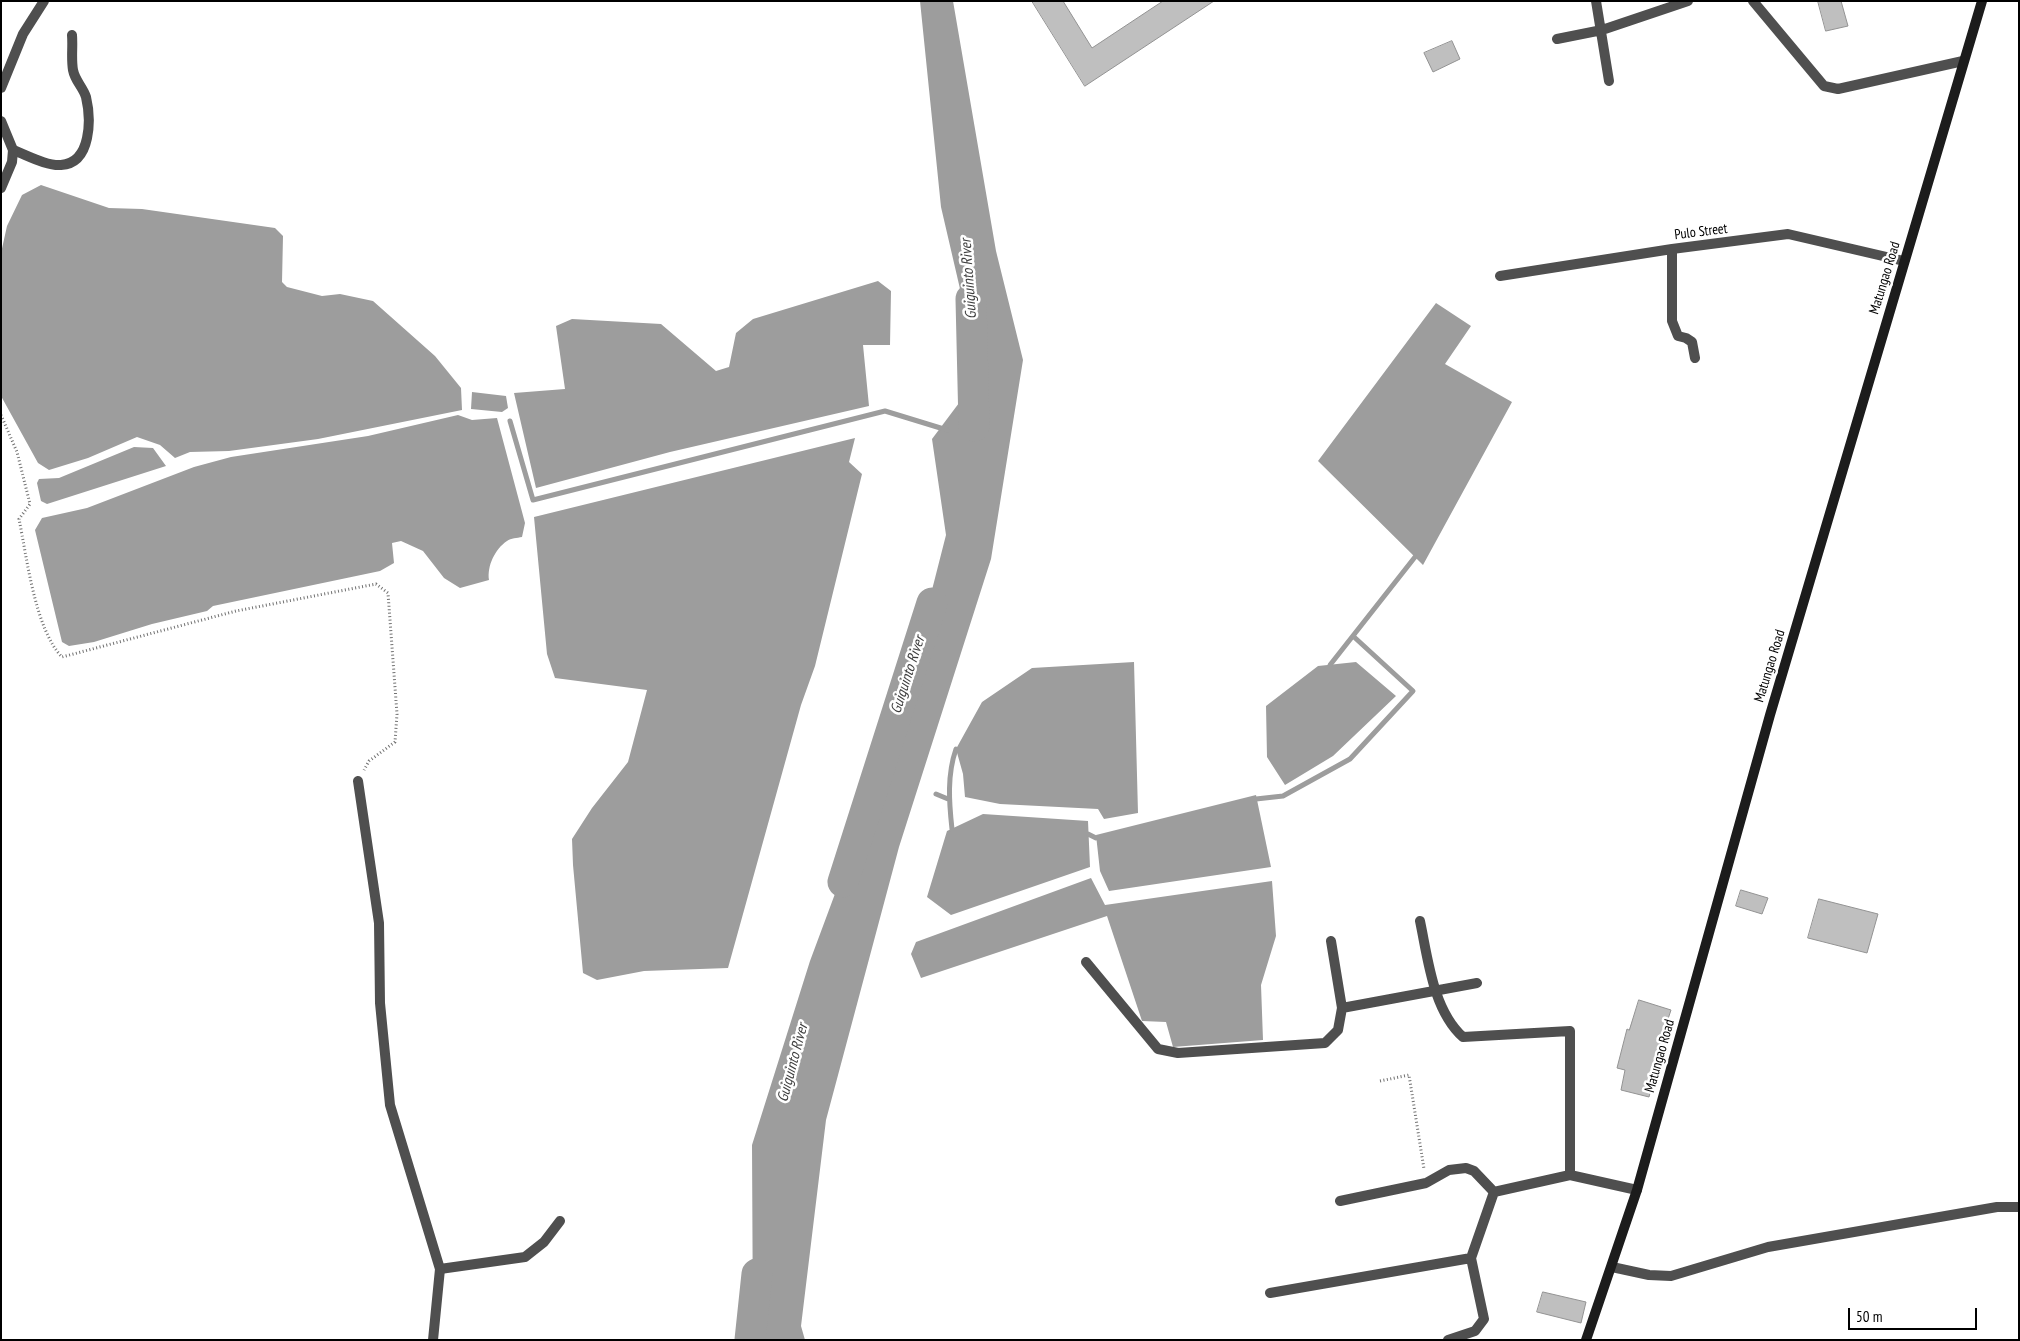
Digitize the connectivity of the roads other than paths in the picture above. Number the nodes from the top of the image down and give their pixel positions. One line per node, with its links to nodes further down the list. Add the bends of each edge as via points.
1 (44, 1): 11 (street, via 23,34)
2 (1596, 1): 6 (street)
3 (1688, 1): 6 (street)
4 (1753, 1): 9 (street, via 1824,86 1838,89)
5 (1982, 1): 9 (main road, Matungao Road)
6 (1602, 30): 8 (street); 10 (street)
7 (72, 35): 13 (street, via 73,71 85,94 90,134 71,162 61,165)
8 (1557, 39)
9 (1963, 61): 16 (main road, Matungao Road)
10 (1609, 81)
11 (1, 88)
12 (1, 121): 13 (street)
13 (13, 150): 14 (street, via 12,162)
14 (1, 188)
15 (1672, 249): 16 (street, Pulo Street, via 1788,234); 17 (street, Pulo Street); 18 (street, via 1672,321 1678,336 1692,342)
16 (1904, 261): 27 (main road, Matungao Road, via 1770,715)
17 (1500, 276)
18 (1695, 358)
19 (358, 781): 34 (street, via 379,923 380,1003 390,1105)
20 (1420, 921): 24 (street)
21 (1331, 941): 25 (street)
22 (1086, 962): 25 (street, via 1158,1049 1178,1052 1325,1044 1338,1030)
23 (1477, 984): 24 (street)
24 (1435, 992): 25 (street); 26 (street, via 1455,1030 1463,1037 1570,1030)
25 (1342, 1008)
26 (1570, 1176): 27 (street); 28 (street)
27 (1637, 1190): 33 (main road, Matungao Road)
28 (1494, 1192): 29 (street, via 1474,1170 1466,1168 1449,1170 1426,1183); 32 (street)
29 (1340, 1201)
30 (2019, 1207): 33 (street, via 1997,1207 1768,1247 1671,1276)
31 (560, 1221): 34 (street, via 544,1242 525,1257)
32 (1471, 1258): 35 (street); 37 (street, via 1484,1319 1475,1331)
33 (1612, 1267): 38 (main road, Matungao Road)
34 (440, 1270): 36 (street)
35 (1270, 1293)
36 (433, 1340)
37 (1448, 1340)
38 (1586, 1340)

